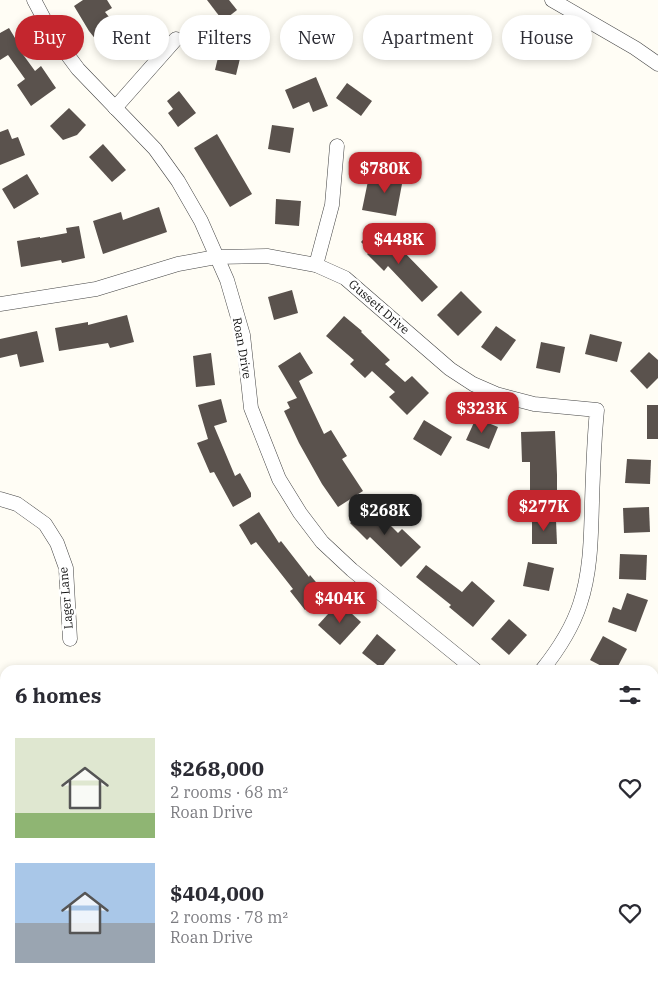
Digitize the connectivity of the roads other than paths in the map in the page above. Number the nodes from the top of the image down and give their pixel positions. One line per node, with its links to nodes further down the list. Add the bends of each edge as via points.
1 (34, 0): 5 (street, Roan Drive, via 52,34 78,69)
2 (552, 0): 4 (street)
3 (176, 39): 5 (street)
4 (658, 64)
5 (115, 108): 7 (street, Roan Drive, via 155,148 178,180)
6 (337, 146): 8 (street, via 332,205)
7 (216, 257): 8 (street, Gussett Drive, via 267,256); 9 (street, Gussett Drive, via 178,264 96,289); 12 (street, Roan Drive, via 227,280 242,335 251,408 279,479 300,513 322,542 352,570)
8 (316, 265): 13 (street, Gussett Drive, via 345,278 450,369 473,384 534,404 596,410 590,556 586,580 580,604 564,640)
9 (0, 304)
10 (0, 499): 11 (street, Lager Lane, via 17,504 45,524 57,543 66,568)
11 (70, 639)
12 (469, 665)
13 (546, 665)

